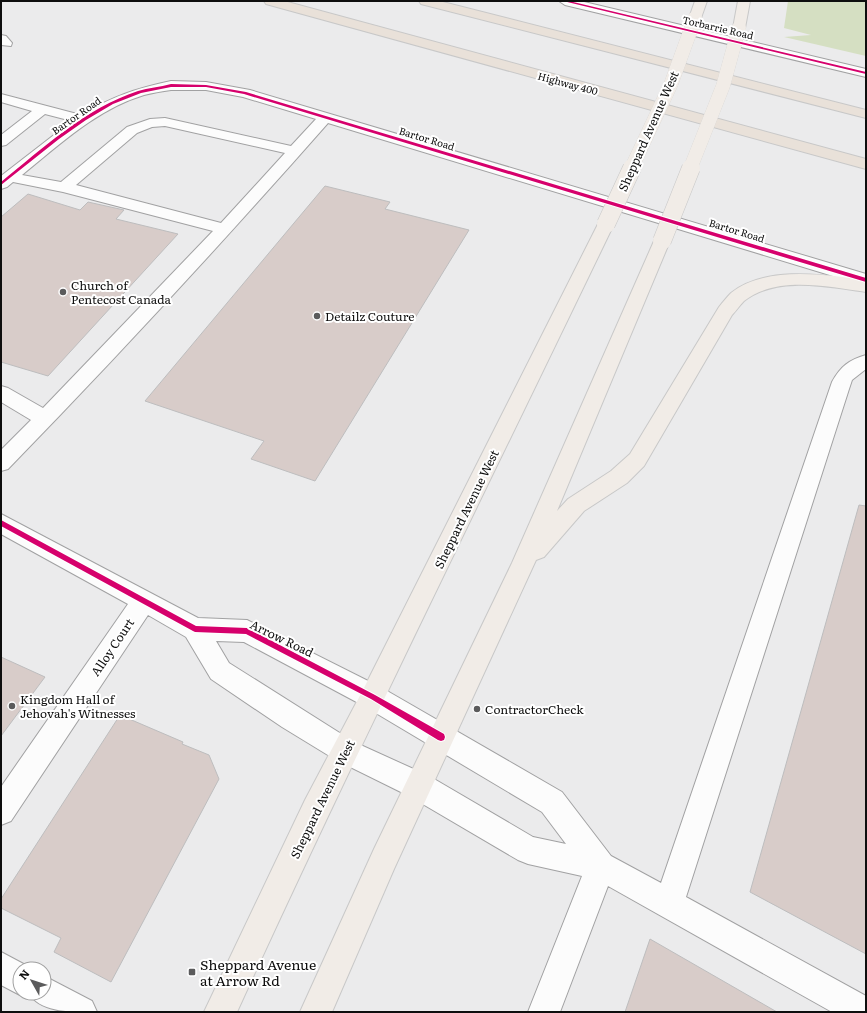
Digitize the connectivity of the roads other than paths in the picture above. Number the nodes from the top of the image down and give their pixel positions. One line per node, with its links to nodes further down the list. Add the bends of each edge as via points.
1 (270, 1): 15 (highway, Highway 400)
2 (424, 1): 9 (highway)
3 (565, 1): 6 (street, Torbarrie Road)
4 (701, 1): 30 (main road, Sheppard Avenue West, bridge, via 671,84 606,224)
5 (744, 1): 27 (main road, bridge, via 722,86 662,241)
6 (866, 73)
7 (1, 98): 8 (street)
8 (43, 109): 11 (street); 12 (street)
9 (866, 114)
10 (325, 117): 11 (street, Bartor Road, via 226,88 196,84 168,85 136,92 104,106); 13 (street); 20 (street, Bartor Road)
11 (83, 120): 14 (street, Bartor Road)
12 (1, 142)
13 (295, 151): 18 (street, via 165,122 150,123 132,130); 19 (street)
14 (41, 153): 16 (street, Bartor Road); 17 (street)
15 (866, 164)
16 (5, 181): 17 (street)
17 (46, 183): 18 (street)
18 (64, 187): 19 (street)
19 (225, 229): 24 (street)
20 (866, 280)
21 (866, 286): 27 (main road, via 815,280 777,282 755,286 736,297 725,311 637,460 618,477 576,505)
22 (866, 362): 36 (street, via 852,367 843,378)
23 (1, 394): 24 (street)
24 (45, 419): 25 (street)
25 (1, 464)
26 (1, 523): 28 (street, Arrow Road)
27 (524, 564): 31 (main road)
28 (143, 602): 29 (street, Arrow Road); 34 (street, Alloy Court)
29 (195, 629): 30 (street, Arrow Road, via 247,631); 32 (street, via 220,672)
30 (373, 697): 31 (street, Arrow Road); 32 (main road, Sheppard Avenue West)
31 (441, 737): 33 (main road); 35 (street, Arrow Road, via 552,802)
32 (345, 751): 33 (street); 41 (main road, Sheppard Avenue West, via 314,810)
33 (419, 786): 35 (street, via 528,850); 42 (main road)
34 (1, 811)
35 (601, 866): 36 (street); 43 (street)
36 (669, 903): 44 (street)
37 (1, 968): 38 (street)
38 (12, 974)
39 (52, 996): 40 (street)
40 (81, 1012)
41 (220, 1012)
42 (316, 1012)
43 (544, 1012)
44 (862, 1012)

